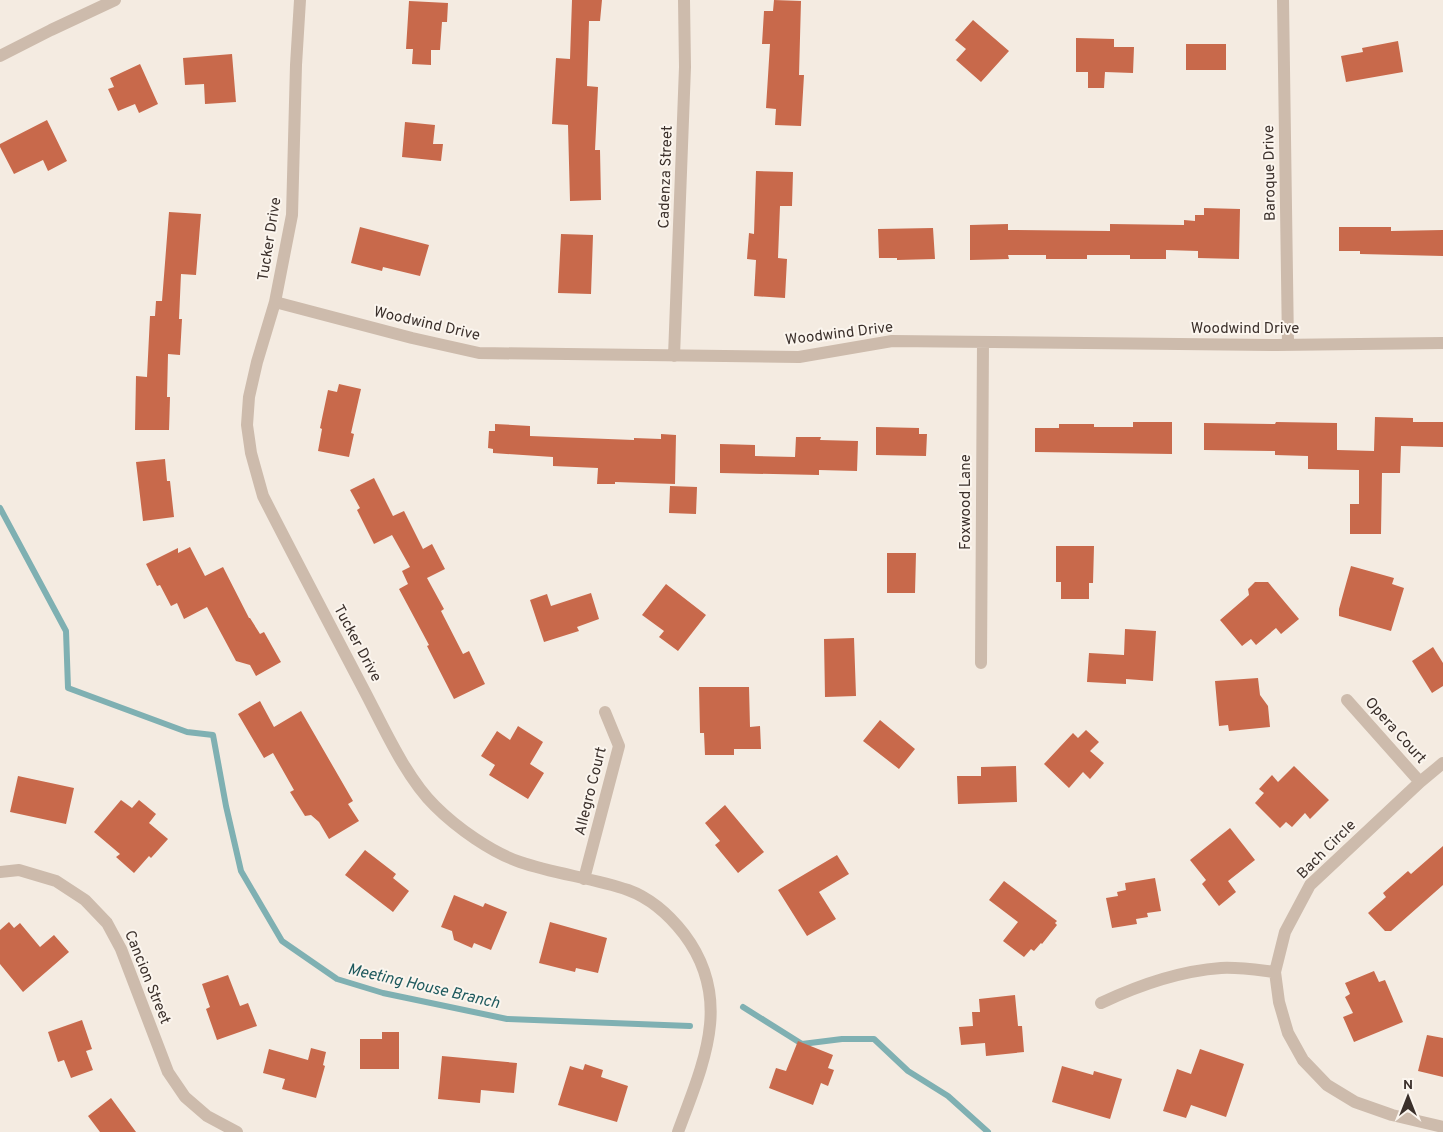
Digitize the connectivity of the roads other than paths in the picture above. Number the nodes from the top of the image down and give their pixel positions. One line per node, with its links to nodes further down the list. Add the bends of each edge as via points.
1 (115, 0): 5 (street)
2 (300, 0): 6 (street, Tucker Drive, via 292,216)
3 (684, 0): 10 (street, Cadenza Street, via 685,66)
4 (1283, 0): 9 (street, Baroque Drive)
5 (0, 56)
6 (275, 302): 10 (street, Woodwind Drive, via 478,353); 17 (street, Tucker Drive, via 249,398 247,426 251,454 263,496 397,753 434,806 472,837 518,861)
7 (982, 342): 9 (street, Woodwind Drive); 10 (street, Woodwind Drive, via 892,341 798,357); 11 (street, Foxwood Lane)
8 (1443, 343): 9 (street, Woodwind Drive)
9 (1288, 345)
10 (674, 356)
11 (981, 663)
12 (1347, 700): 15 (street, Opera Court)
13 (605, 712): 17 (street, Allegro Court, via 619,746)
14 (1443, 763): 15 (street, Bach Circle)
15 (1420, 782): 18 (street, Bach Circle, via 1310,885 1285,932)
16 (0, 872): 21 (street, Cancion Street, via 19,870 56,882 84,900 107,923 122,949 168,1072 185,1097 207,1116)
17 (584, 879): 22 (street, Tucker Drive, via 630,891 654,905 675,921 703,963 712,1010 710,1033 703,1065)
18 (1275, 972): 19 (street, via 1223,968 1186,972 1133,988); 20 (street, Bach Circle, via 1288,1034 1303,1060 1327,1085 1354,1102)
19 (1101, 1003)
20 (1443, 1127)
21 (237, 1132)
22 (678, 1132)

